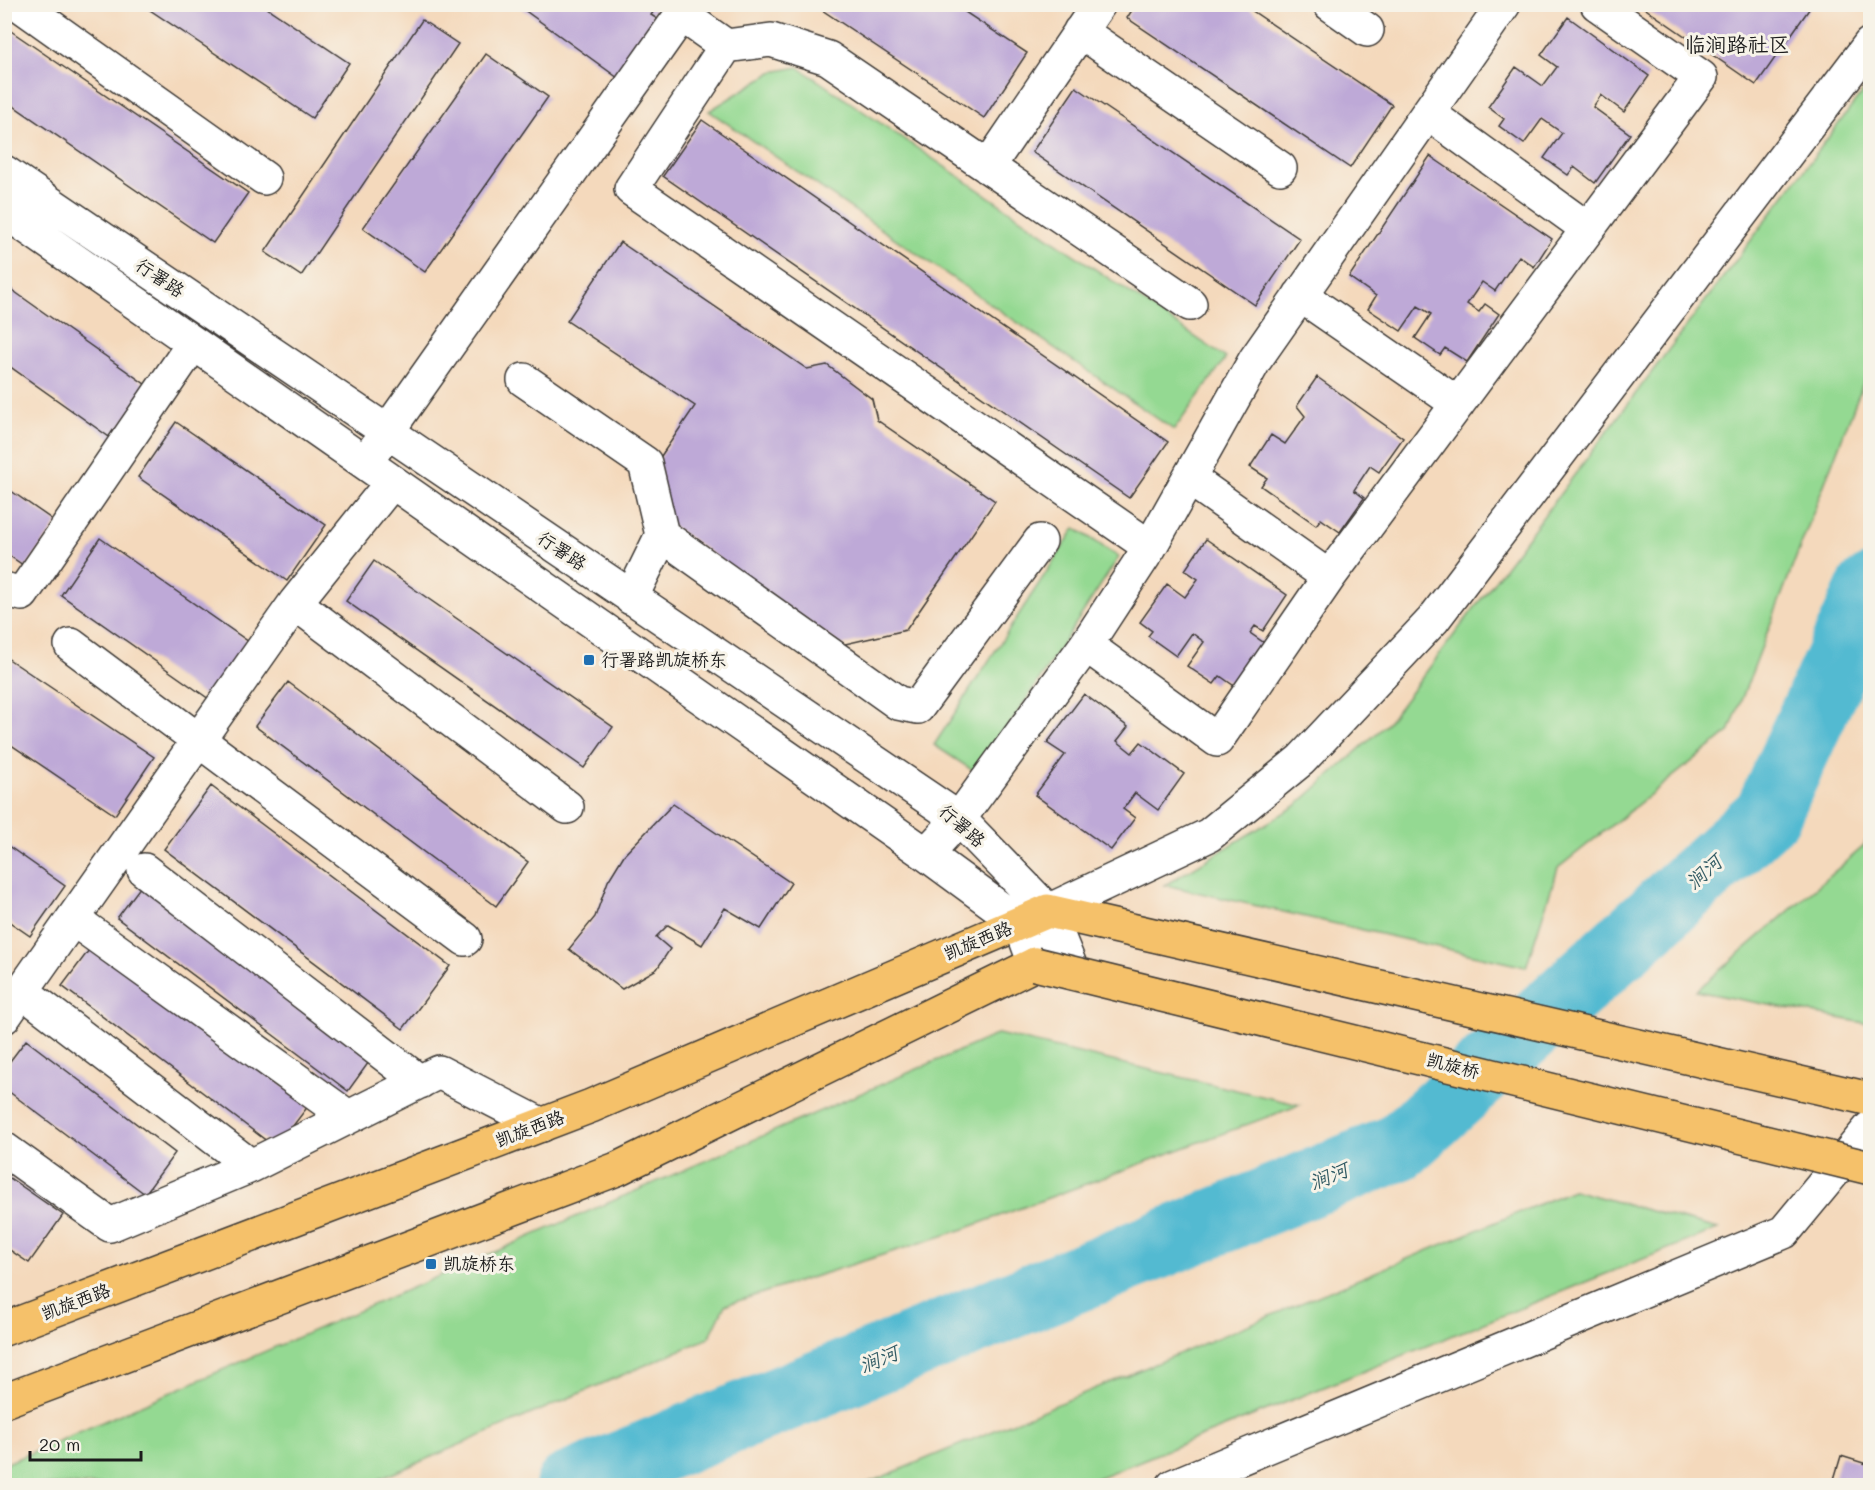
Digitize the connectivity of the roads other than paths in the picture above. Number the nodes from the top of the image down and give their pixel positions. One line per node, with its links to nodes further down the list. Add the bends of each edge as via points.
1 (19, 4): 15 (street)
2 (1099, 4): 8 (street)
3 (1330, 4): 7 (street)
4 (1504, 4): 11 (street)
5 (1597, 4): 17 (street, via 1701,77)
6 (686, 10): 10 (street); 23 (street)
7 (1367, 30)
8 (1080, 31): 12 (street); 13 (street)
9 (1870, 44): 41 (street, via 1433,620 1301,760 1209,835)
10 (726, 45): 12 (street, via 771,40 828,58); 29 (street, via 631,189)
11 (1428, 113): 17 (street); 18 (street)
12 (988, 167): 19 (street)
13 (1280, 168)
14 (4, 172): 23 (street, 行署路)
15 (264, 178)
16 (4, 211): 20 (street, 行署路)
17 (1588, 229): 22 (street)
18 (1300, 296): 22 (street); 25 (street, via 1255,360)
19 (1190, 304)
20 (193, 344): 24 (street, 行署路); 31 (street, via 22,594)
21 (524, 380): 27 (street, via 645,463)
22 (1458, 404): 30 (street)
23 (389, 433): 24 (street); 32 (street, 行署路)
24 (365, 462): 26 (street, 行署路)
25 (1189, 478): 29 (street); 30 (street)
26 (392, 482): 33 (street); 39 (street, 行署路)
27 (662, 535): 28 (street, via 898,703 918,707); 32 (street)
28 (1040, 541)
29 (1150, 547): 35 (street)
30 (1329, 577): 35 (street, via 1217,740)
31 (4, 589)
32 (631, 598): 38 (street, 行署路)
33 (295, 603): 36 (street); 37 (street)
34 (71, 645): 36 (street)
35 (1086, 645): 38 (street)
36 (198, 740): 42 (street); 43 (street)
37 (567, 807)
38 (959, 819): 39 (street); 41 (street, 行署路)
39 (926, 854): 41 (street, 行署路)
40 (144, 870): 47 (street)
41 (1034, 917): 44 (street, 行署路); 45 (street, 行署路); 48 (main road); 50 (main road, 凯旋西路)
42 (73, 919): 46 (street); 49 (street)
43 (465, 939)
44 (1035, 964): 45 (main road, 凯旋桥, bridge); 56 (main road, via 617,1169)
45 (1073, 973): 54 (main road, 凯旋桥, bridge)
46 (13, 1004): 53 (street)
47 (420, 1082): 49 (street); 50 (street, via 439,1072)
48 (1870, 1099)
49 (348, 1117): 53 (street)
50 (542, 1125): 55 (main road, 凯旋西路)
51 (1870, 1128): 57 (street, via 1784,1232)
52 (4, 1149): 53 (street, via 110,1225)
53 (251, 1166)
54 (1870, 1168)
55 (4, 1329)
56 (4, 1401)
57 (1173, 1485)

